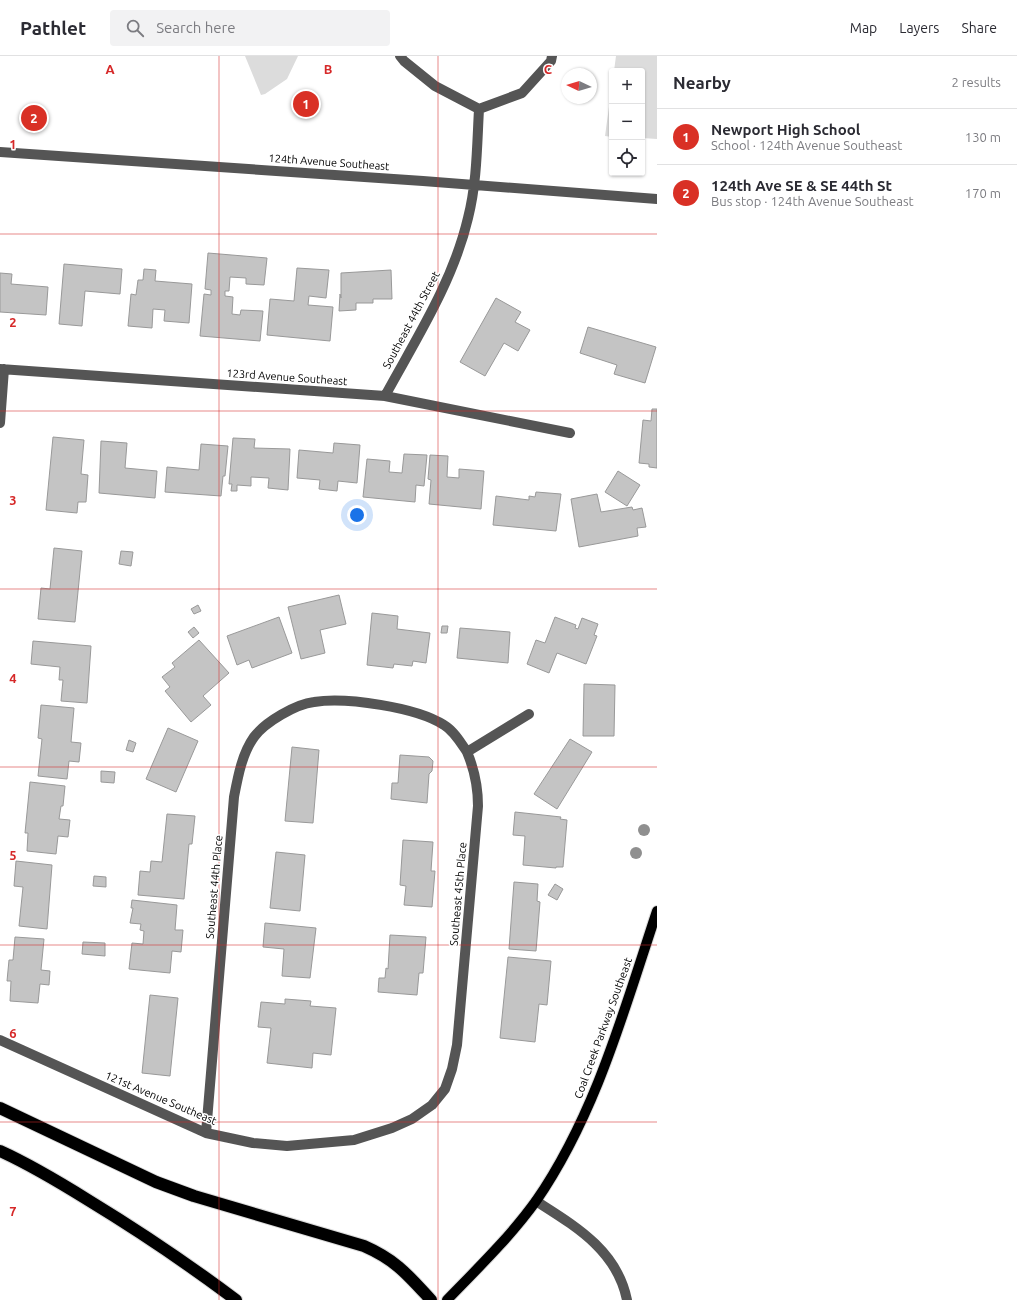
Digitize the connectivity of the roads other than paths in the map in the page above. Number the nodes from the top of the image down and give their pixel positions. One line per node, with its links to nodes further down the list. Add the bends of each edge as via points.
1 (400, 56): 3 (street, via 435,86)
2 (552, 56): 3 (street, via 551,62 522,93)
3 (479, 109): 5 (street, Southeast 44th Street)
4 (0, 152): 5 (street, 124th Avenue Southeast)
5 (474, 185): 6 (street, 124th Avenue Southeast); 8 (street, Southeast 44th Street, via 459,250 445,286)
6 (657, 199)
7 (2, 369): 8 (street, 123rd Avenue Southeast); 9 (street)
8 (385, 396): 10 (street, 123rd Avenue Southeast)
9 (0, 423)
10 (570, 433)
11 (529, 714): 12 (street)
12 (468, 752): 15 (street, Southeast 45th Place, via 478,785 478,806 456,1045 445,1089); 17 (street, Southeast 44th Place, via 445,726 426,715 334,700 295,707 276,718 255,736 241,763 234,797)
13 (657, 911): 19 (main road, Coal Creek Parkway Southeast, via 607,1061 587,1109)
14 (0, 1040): 17 (street, 121st Avenue Southeast)
15 (432, 1105): 17 (street, 121st Avenue Southeast, via 392,1128 354,1140 323,1144 287,1146 253,1143)
16 (0, 1108): 21 (highway, via 150,1179 188,1194 364,1246 384,1255)
17 (206, 1133)
18 (0, 1151): 20 (highway, via 38,1170 116,1217)
19 (536, 1200): 22 (main road, Coal Creek Parkway Southeast, via 502,1243); 23 (street, via 592,1239 605,1253 618,1274)
20 (236, 1300)
21 (431, 1300)
22 (447, 1300)
23 (627, 1300)

